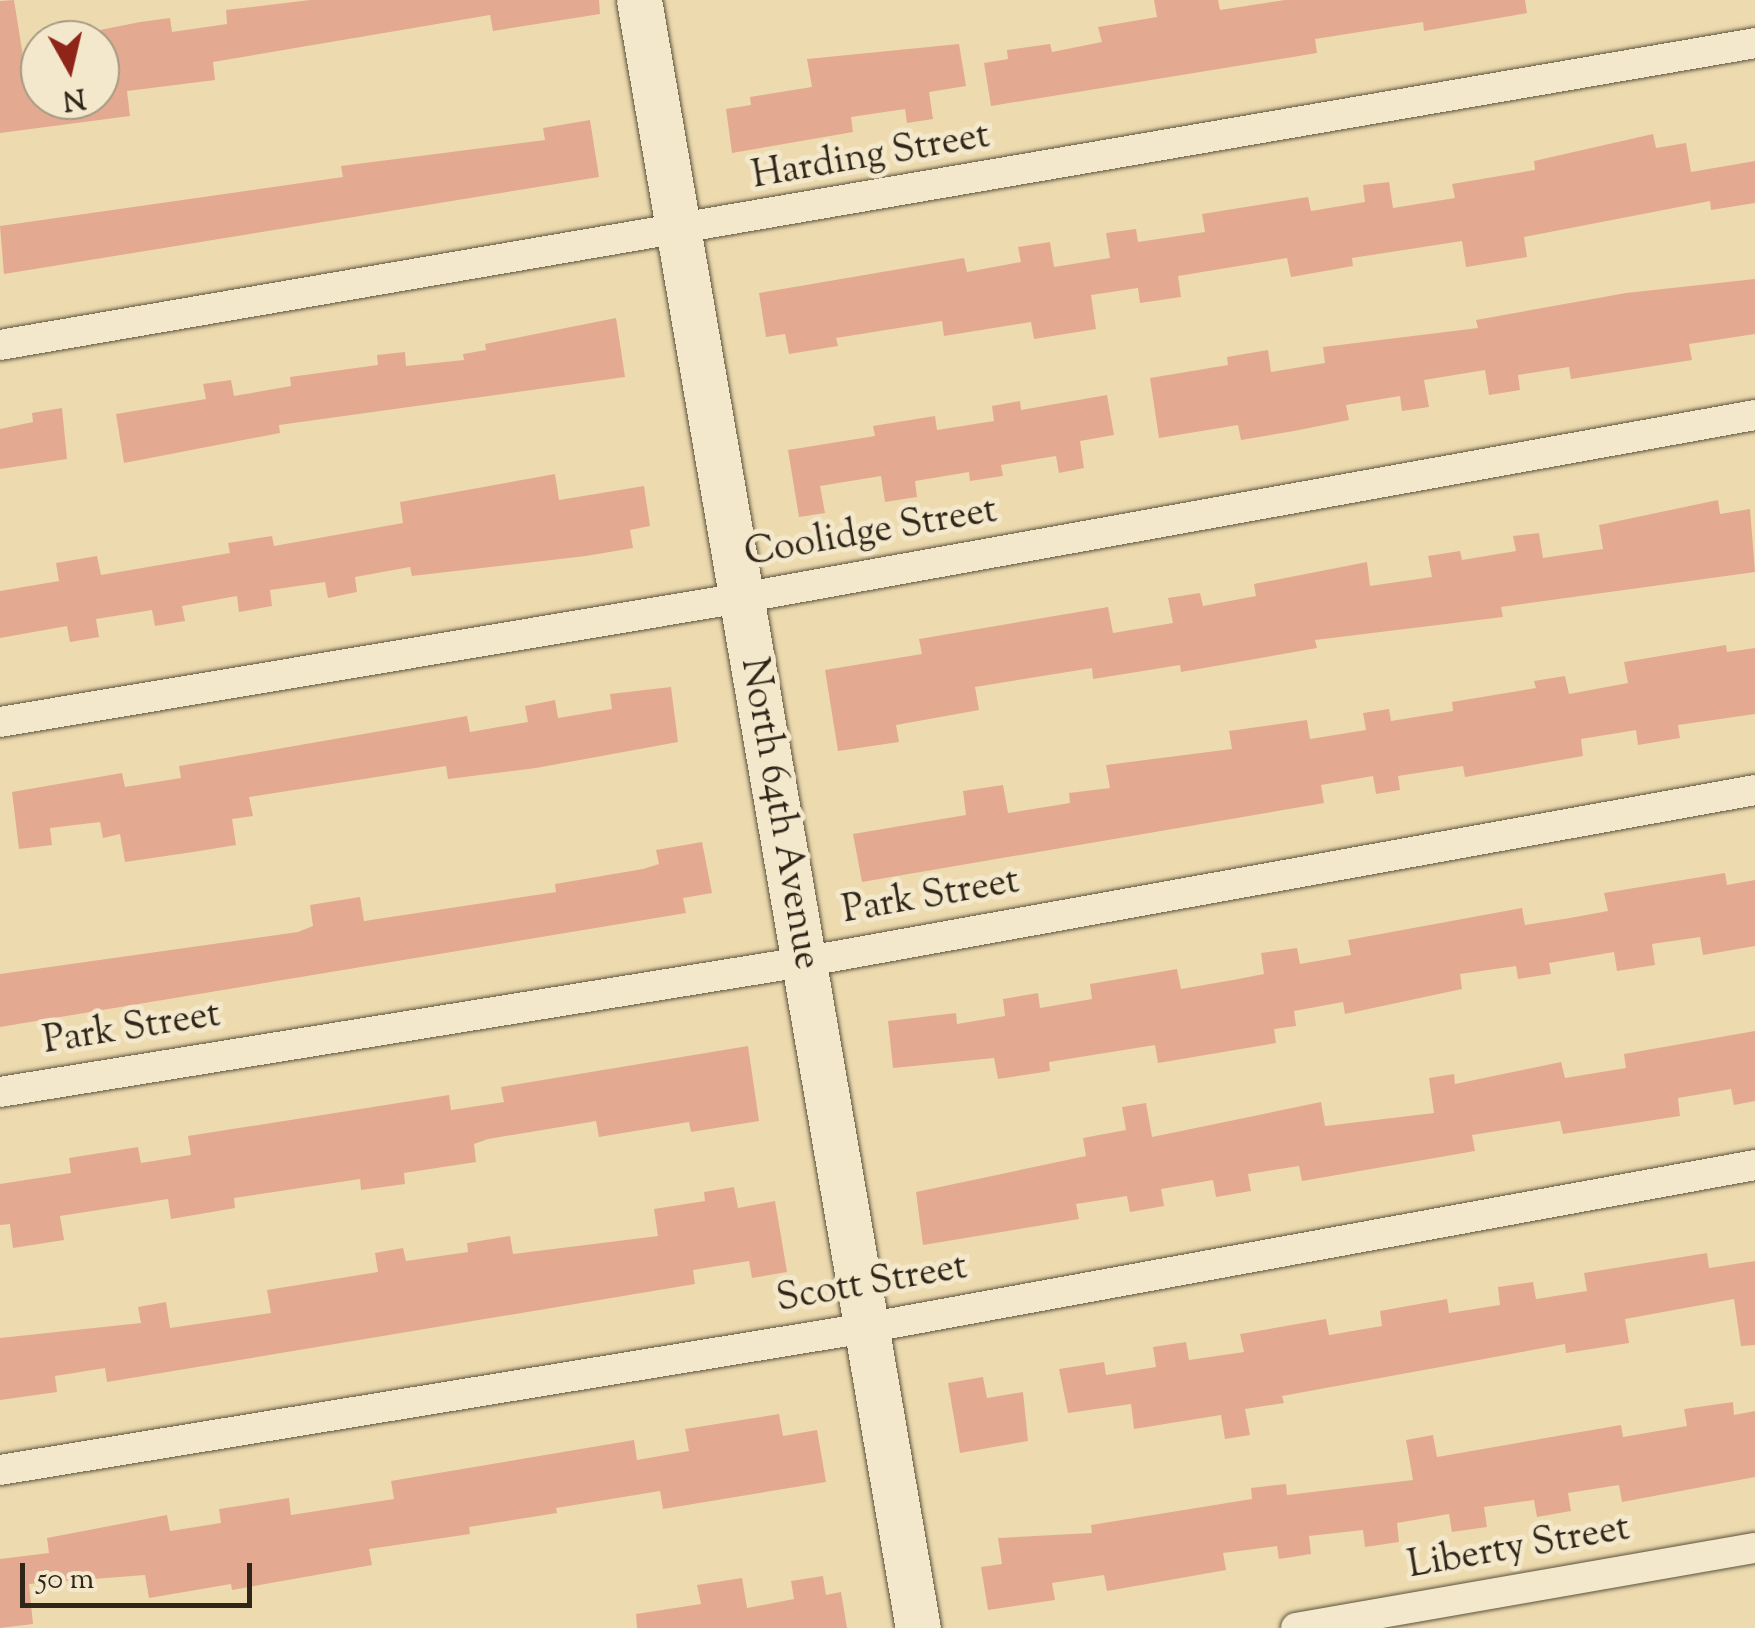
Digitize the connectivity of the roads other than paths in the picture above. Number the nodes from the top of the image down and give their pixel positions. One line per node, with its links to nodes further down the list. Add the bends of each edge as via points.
1 (639, 0): 3 (street, North 64th Avenue)
2 (1755, 43): 3 (street, Harding Street)
3 (678, 232): 4 (street, Harding Street); 6 (street, North 64th Avenue)
4 (0, 346)
5 (1755, 415): 6 (street, Coolidge Street)
6 (741, 598): 7 (street, Coolidge Street); 9 (street, North 64th Avenue)
7 (0, 722)
8 (1755, 790): 9 (street, Park Street)
9 (804, 962): 10 (street, Park Street); 12 (street, North 64th Avenue)
10 (0, 1092)
11 (1755, 1165): 12 (street, Scott Street)
12 (866, 1328): 13 (street, Scott Street); 15 (street, North 64th Avenue)
13 (0, 1470)
14 (1755, 1548): 16 (street, Liberty Street)
15 (918, 1628)
16 (1296, 1628)

